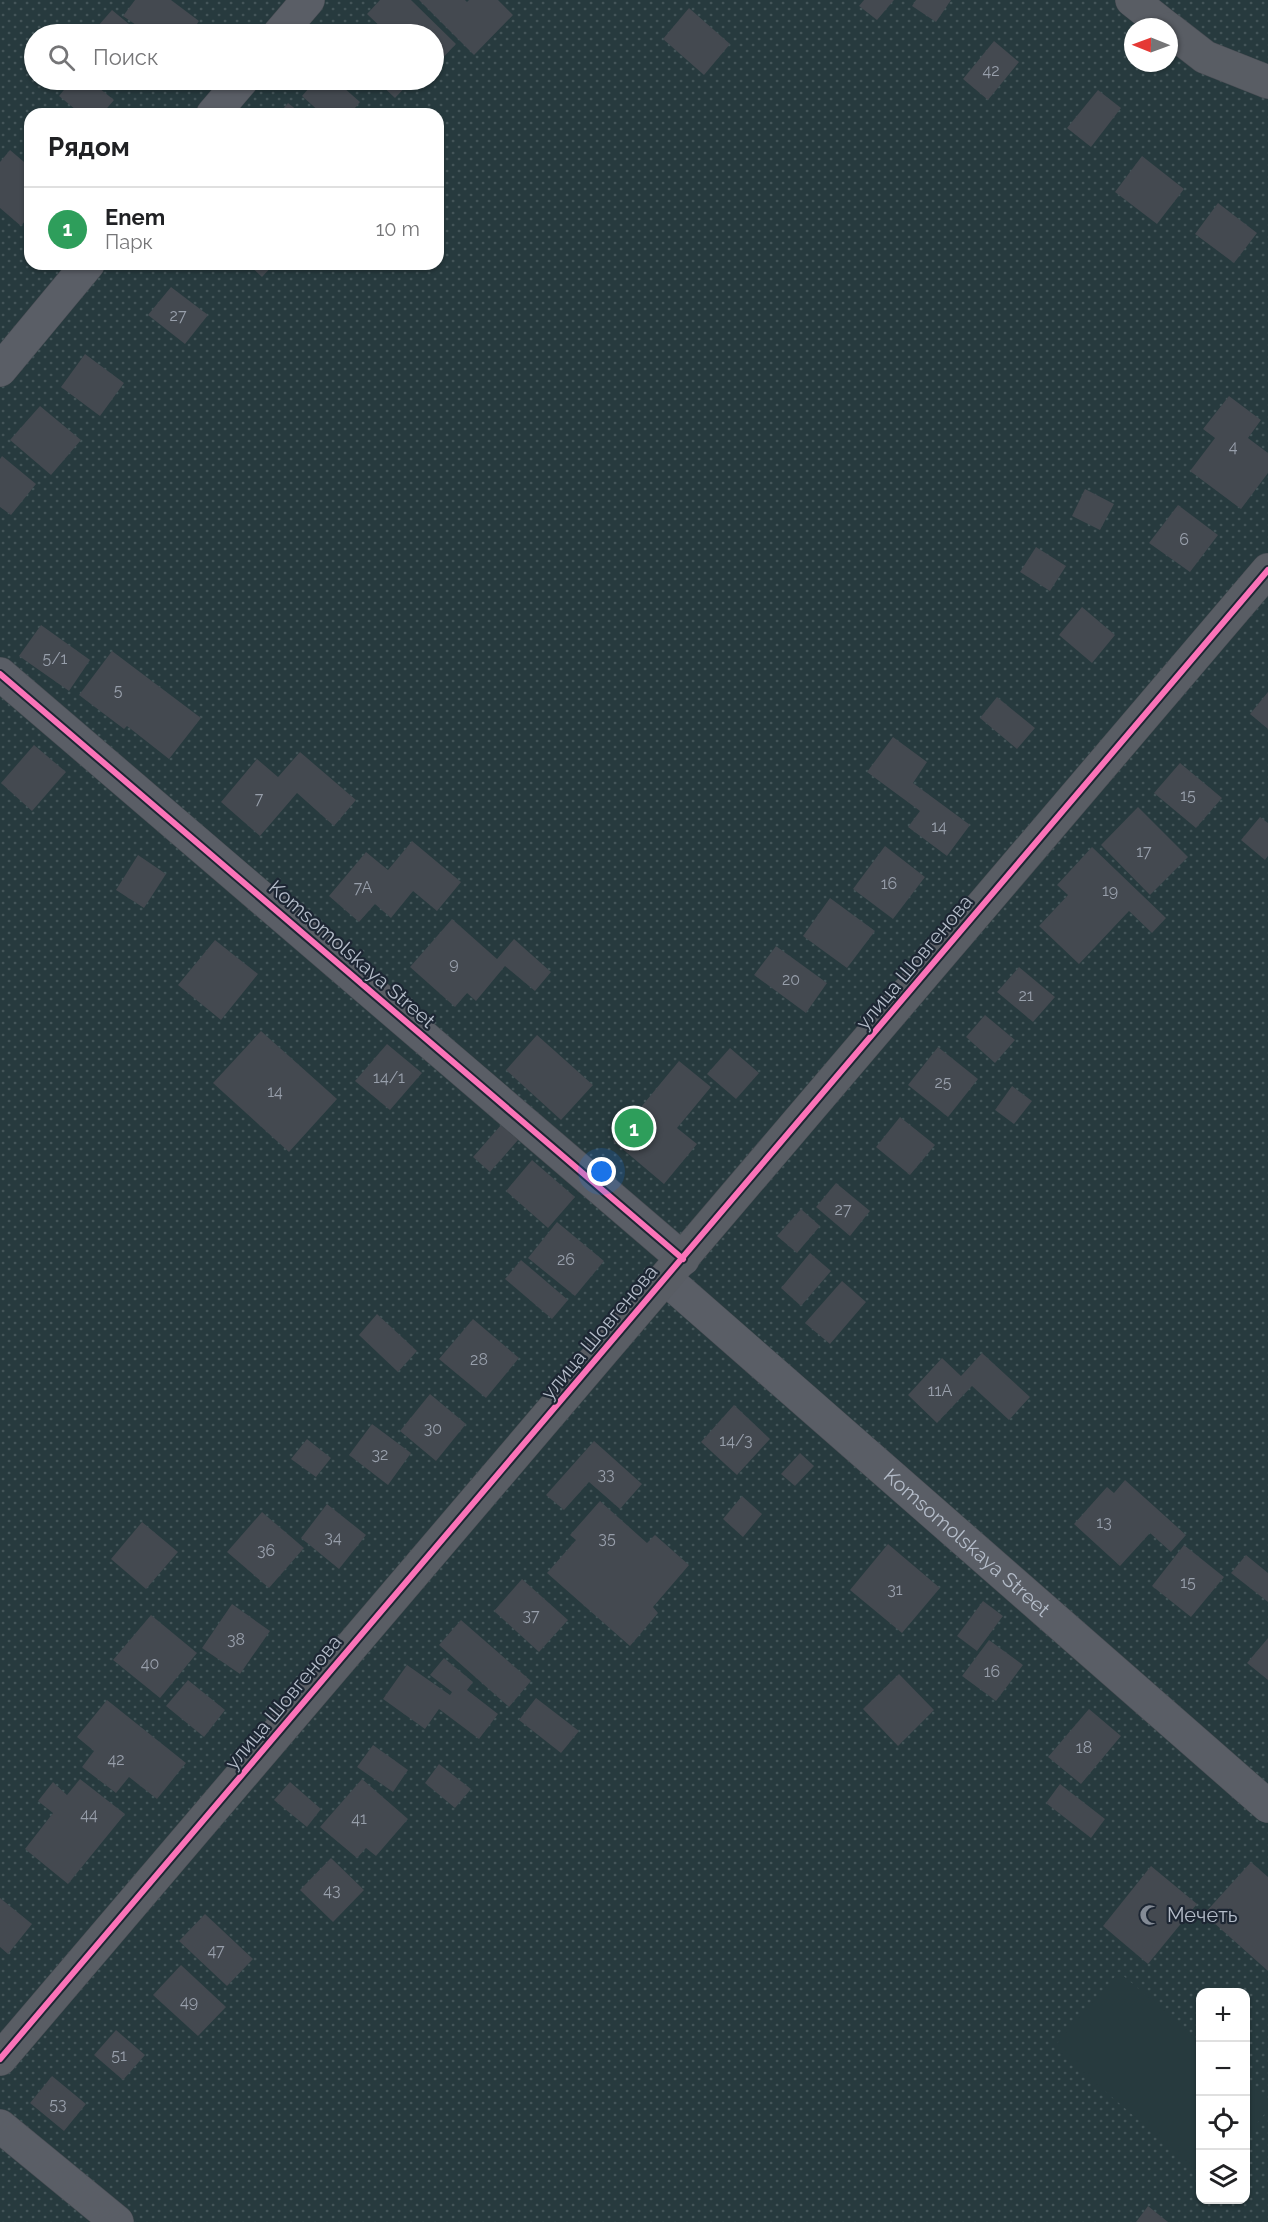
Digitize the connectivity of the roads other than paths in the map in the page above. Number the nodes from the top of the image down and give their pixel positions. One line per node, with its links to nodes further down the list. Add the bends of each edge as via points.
1 (308, 0): 4 (street)
2 (1132, 0): 3 (street)
3 (1155, 18)
4 (288, 24)
5 (1178, 36): 6 (street, via 1205,57)
6 (1268, 82)
7 (233, 90): 8 (street)
8 (218, 108)
9 (83, 270): 10 (street)
10 (0, 370)
11 (1268, 570): 13 (street, улица Шовгенова)
12 (0, 674): 13 (street, Komsomolskaya Street)
13 (674, 1269): 14 (street, Komsomolskaya Street); 15 (street, улица Шовгенова)
14 (1268, 1806)
15 (0, 2060)
16 (0, 2126): 17 (street)
17 (117, 2222)

